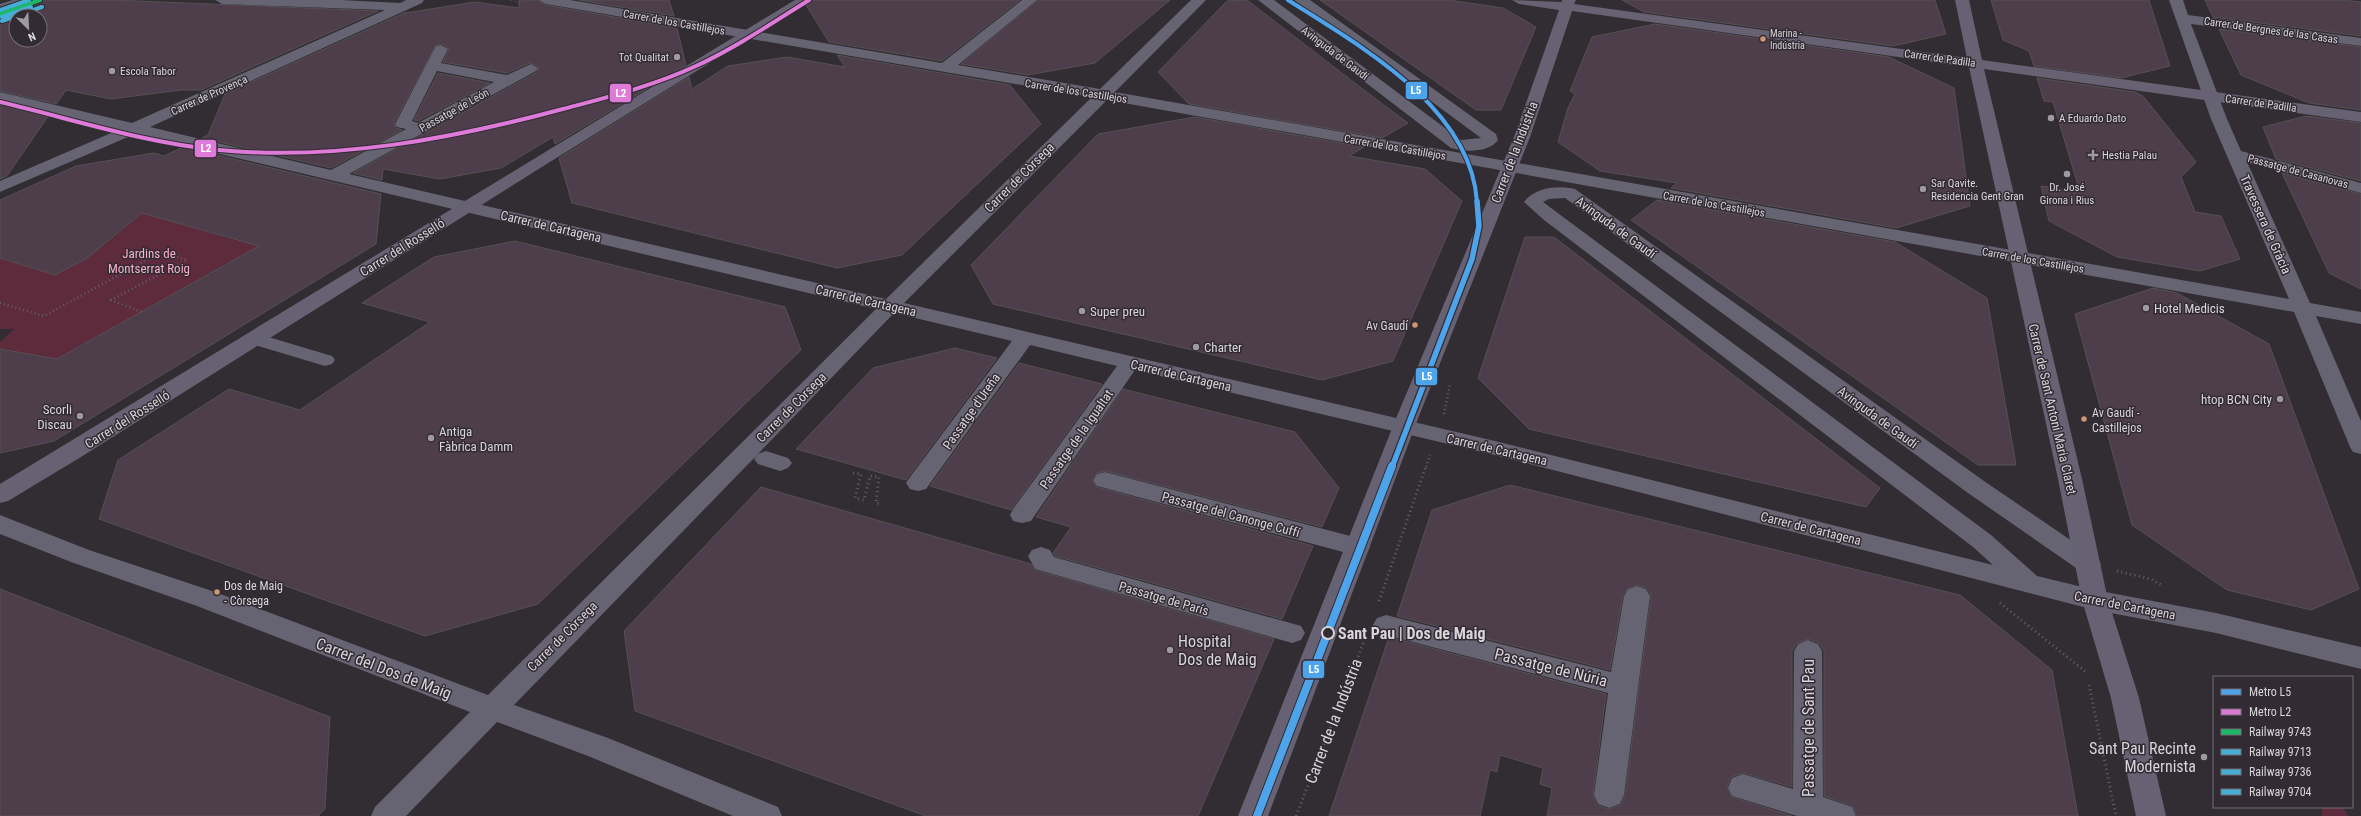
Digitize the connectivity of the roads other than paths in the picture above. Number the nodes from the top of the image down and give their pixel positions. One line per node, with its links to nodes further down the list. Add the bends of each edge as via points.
1 (26, 0): 14 (main road)
2 (222, 0): 12 (street)
3 (546, 0): 16 (street, Carrer de los Castillejos)
4 (804, 0): 16 (main road, Carrer del Rosselló)
5 (1030, 0): 22 (street)
6 (1199, 0): 24 (street, Carrer de Còrsega)
7 (1265, 0): 8 (street, Avinguda de Gaudí, via 1457,145 1480,145 1490,140 1490,137)
8 (1301, 0)
9 (1519, 0): 13 (main road, Carrer de Padilla)
10 (1962, 0): 19 (main road, Carrer de Sant Antoni Maria Claret)
11 (2176, 0): 15 (street, Travessera de Gràcia)
12 (411, 3): 29 (street, Carrer de Provença)
13 (1568, 3): 19 (main road, Carrer de Padilla); 31 (main road, Carrer de la Indústria, via 1522,137)
14 (0, 9)
15 (2182, 18): 17 (street, Carrer de Bergnes de las Casas); 25 (street, Travessera de Gràcia)
16 (748, 34): 22 (street, Carrer de los Castillejos); 35 (main road, Carrer del Rosselló)
17 (2361, 42)
18 (441, 49): 20 (street)
19 (1975, 63): 25 (main road, Carrer de Padilla); 36 (main road, Carrer de Sant Antoni Maria Claret)
20 (433, 66): 23 (street); 28 (street, via 403,124)
21 (531, 68): 23 (street, Passatge de León)
22 (944, 69): 24 (street, Carrer de los Castillejos)
23 (508, 80): 28 (street, Passatge de León)
24 (1102, 95): 31 (street, Carrer de los Castillejos); 37 (street, Carrer de Còrsega)
25 (2211, 96): 27 (main road, Carrer de Padilla); 30 (street, Travessera de Gràcia)
26 (3, 100): 29 (street, Carrer de Cartagena)
27 (2361, 116)
28 (420, 128): 32 (street, Passatge de León)
29 (133, 129): 32 (street, Carrer de Cartagena); 33 (street, Carrer de Provença)
30 (2235, 154): 34 (street, Passatge de Casanovas); 38 (street, Travessera de Gràcia)
31 (1508, 168): 36 (street, Carrer de los Castillejos); 45 (main road, Carrer de la Indústria)
32 (334, 175): 35 (street, Carrer de Cartagena)
33 (0, 187)
34 (2361, 188)
35 (467, 207): 37 (street, Carrer de Cartagena); 40 (main road, Carrer del Rosselló)
36 (2018, 257): 38 (street, Carrer de los Castillejos); 54 (main road, Carrer de Sant Antoni Maria Claret)
37 (890, 306): 41 (street, Carrer de Cartagena); 63 (street, Carrer de Còrsega)
38 (2302, 307): 39 (street, Carrer de los Castillejos); 44 (street, Travessera de Gràcia)
39 (2361, 318)
40 (255, 339): 42 (street); 49 (main road, Carrer del Rosselló)
41 (1024, 339): 43 (street, Carrer de Cartagena); 48 (street, Passatge d'Ureña)
42 (325, 360)
43 (1130, 363): 45 (street, Carrer de Cartagena); 50 (street, Passatge de la Igualtat)
44 (2354, 415): 46 (street, Travessera de Gràcia)
45 (1404, 426): 52 (main road, Carrer de la Indústria); 55 (street, Carrer de Cartagena)
46 (2361, 447)
47 (1105, 480): 52 (street, Passatge del Canonge Cuffí)
48 (918, 483)
49 (0, 495)
50 (1022, 515)
51 (0, 524): 63 (street, Carrer del Dos de Maig, via 80,556 206,599)
52 (1358, 547): 69 (main road, Carrer de la Indústria)
53 (1041, 556): 59 (street, Passatge de París, via 1044,563)
54 (2088, 564): 55 (street, Avinguda de Gaudí, via 1976,487 1569,193 1547,194 1535,199 1533,202 1550,216 1982,541); 57 (main road, Carrer de Sant Antoni Maria Claret)
55 (2030, 584): 57 (street, Carrer de Cartagena)
56 (1637, 596): 62 (street, Passatge de Núria)
57 (2095, 600): 61 (street, Carrer de Cartagena, via 2216,623); 71 (main road, Carrer de Sant Antoni Maria Claret, via 2125,698)
58 (1376, 623): 62 (street, Passatge de Núria)
59 (1292, 633)
60 (1808, 651): 66 (street, Passatge de Sant Pau)
61 (2361, 658)
62 (1623, 686): 65 (street, Passatge de Núria)
63 (491, 707): 67 (street, Carrer de Còrsega); 68 (street, Carrer del Dos de Maig, via 604,749)
64 (1743, 787): 66 (street, Passatge de Sant Pau)
65 (1609, 795)
66 (1808, 806): 70 (street, Passatge de Sant Pau)
67 (386, 816)
68 (767, 816)
69 (1254, 816)
70 (1841, 816)
71 (2151, 816)

